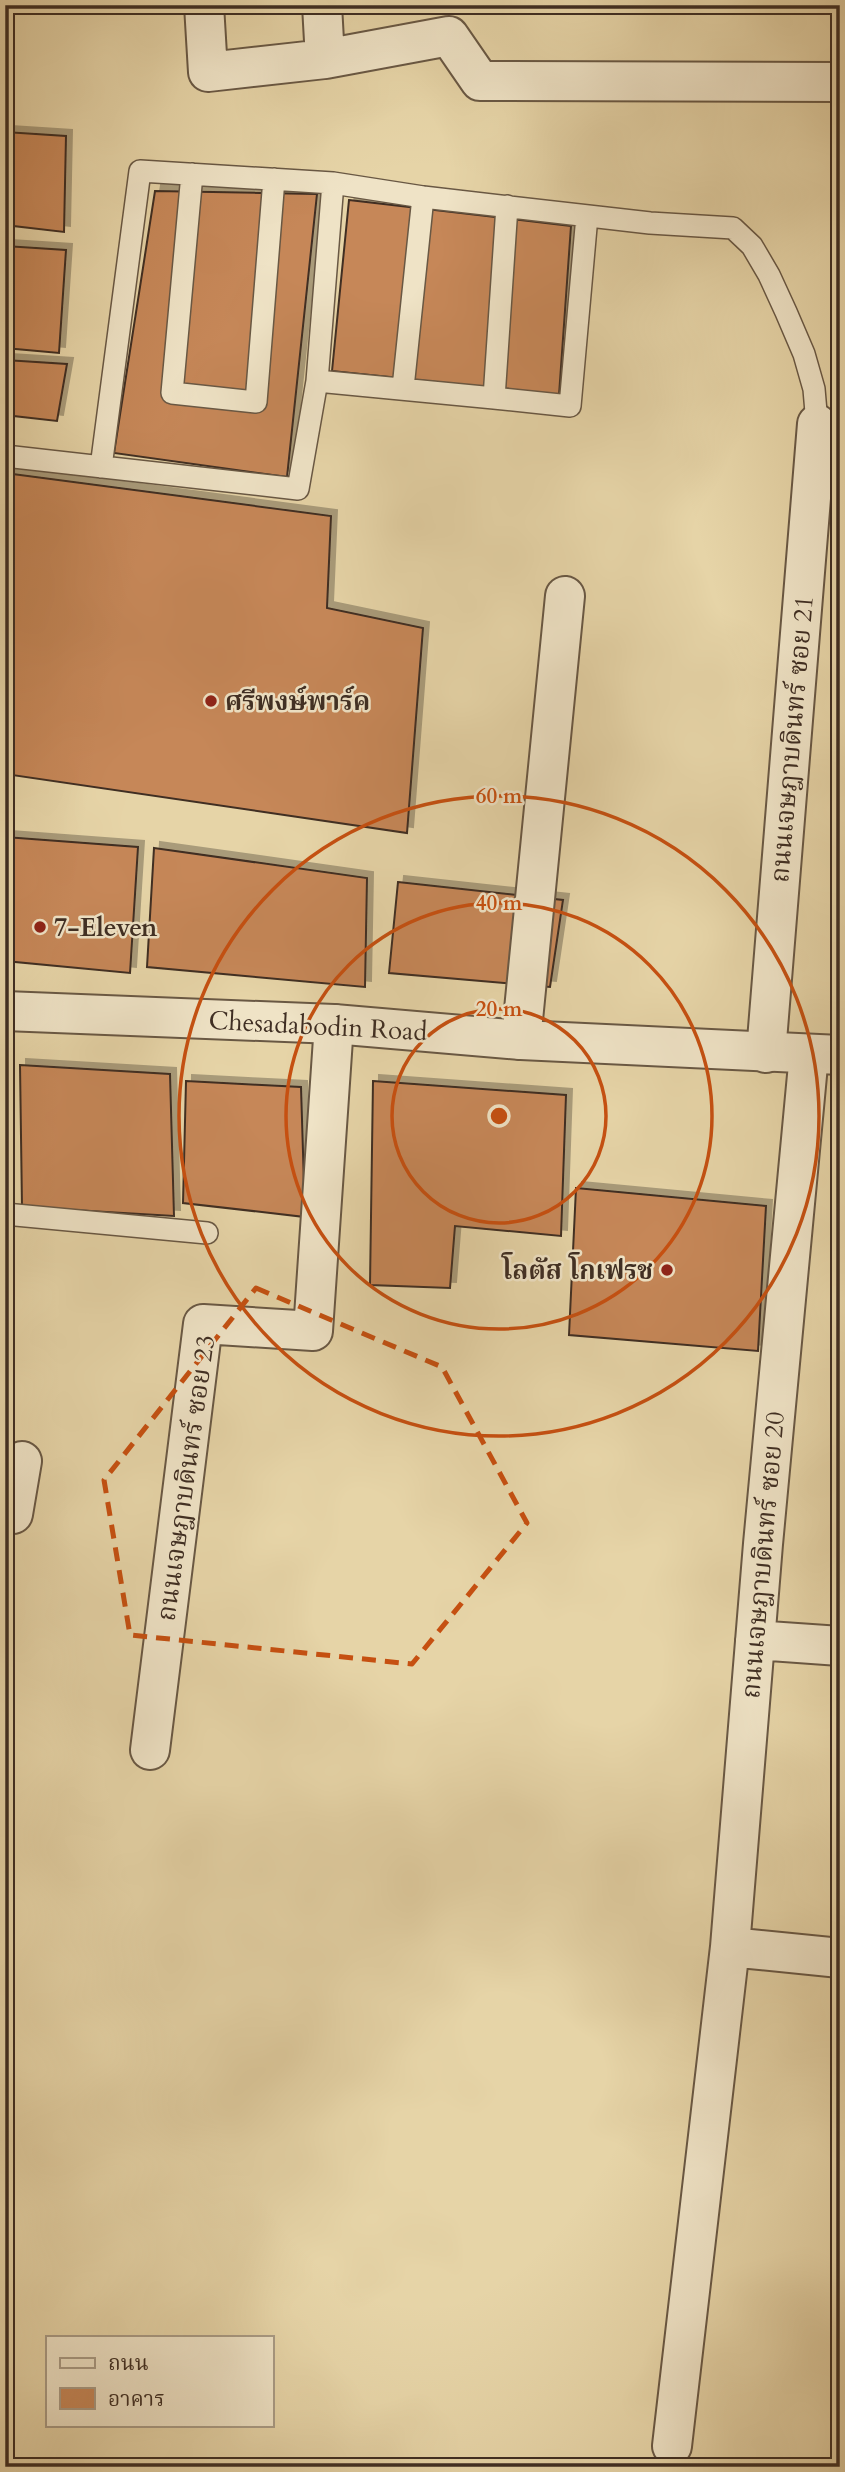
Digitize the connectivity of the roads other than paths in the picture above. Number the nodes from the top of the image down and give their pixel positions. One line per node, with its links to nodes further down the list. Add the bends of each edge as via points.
1 (204, 5): 3 (street, via 208,72)
2 (322, 5): 3 (street)
3 (325, 59): 4 (street, via 449,36 480,81)
4 (840, 82)
5 (192, 174): 6 (lane); 6 (lane, via 172,393 256,402); 16 (lane, via 140,171)
6 (274, 179): 7 (lane)
7 (333, 183): 8 (lane); 11 (lane)
8 (423, 197): 9 (lane); 12 (lane)
9 (507, 206): 10 (lane); 13 (lane)
10 (587, 216): 13 (lane, via 570,406); 14 (lane, via 733,228 752,246 791,323 814,388)
11 (317, 381): 12 (lane); 16 (lane, via 298,489)
12 (403, 387): 13 (lane)
13 (494, 398)
14 (817, 424): 21 (street, ถนนเจษฎาบดินทร์ ซอย 21)
15 (5, 456): 16 (lane)
16 (101, 467)
17 (565, 596): 20 (street)
18 (5, 1011): 19 (street, Chesadabodin Road)
19 (334, 1024): 20 (street, Chesadabodin Road); 29 (street, ถนนเจษฎาบดินทร์ ซอย 23, via 313,1331 203,1324)
20 (521, 1040): 21 (street, Chesadabodin Road)
21 (766, 1053): 22 (street, Chesadabodin Road)
22 (824, 1054): 27 (street, ถนนเจษฎาบดินทร์ ซอย 20)
23 (5, 1214): 24 (lane)
24 (207, 1233)
25 (22, 1461): 26 (street, via 13,1514)
26 (5, 1514)
27 (755, 1640): 28 (street); 30 (street, ถนนเจษฎาบดินทร์ ซอย 20)
28 (840, 1646)
29 (150, 1750)
30 (730, 1947): 31 (street); 32 (street, ถนนเจษฎาบดินทร์ ซอย 20)
31 (840, 1958)
32 (673, 2446)

